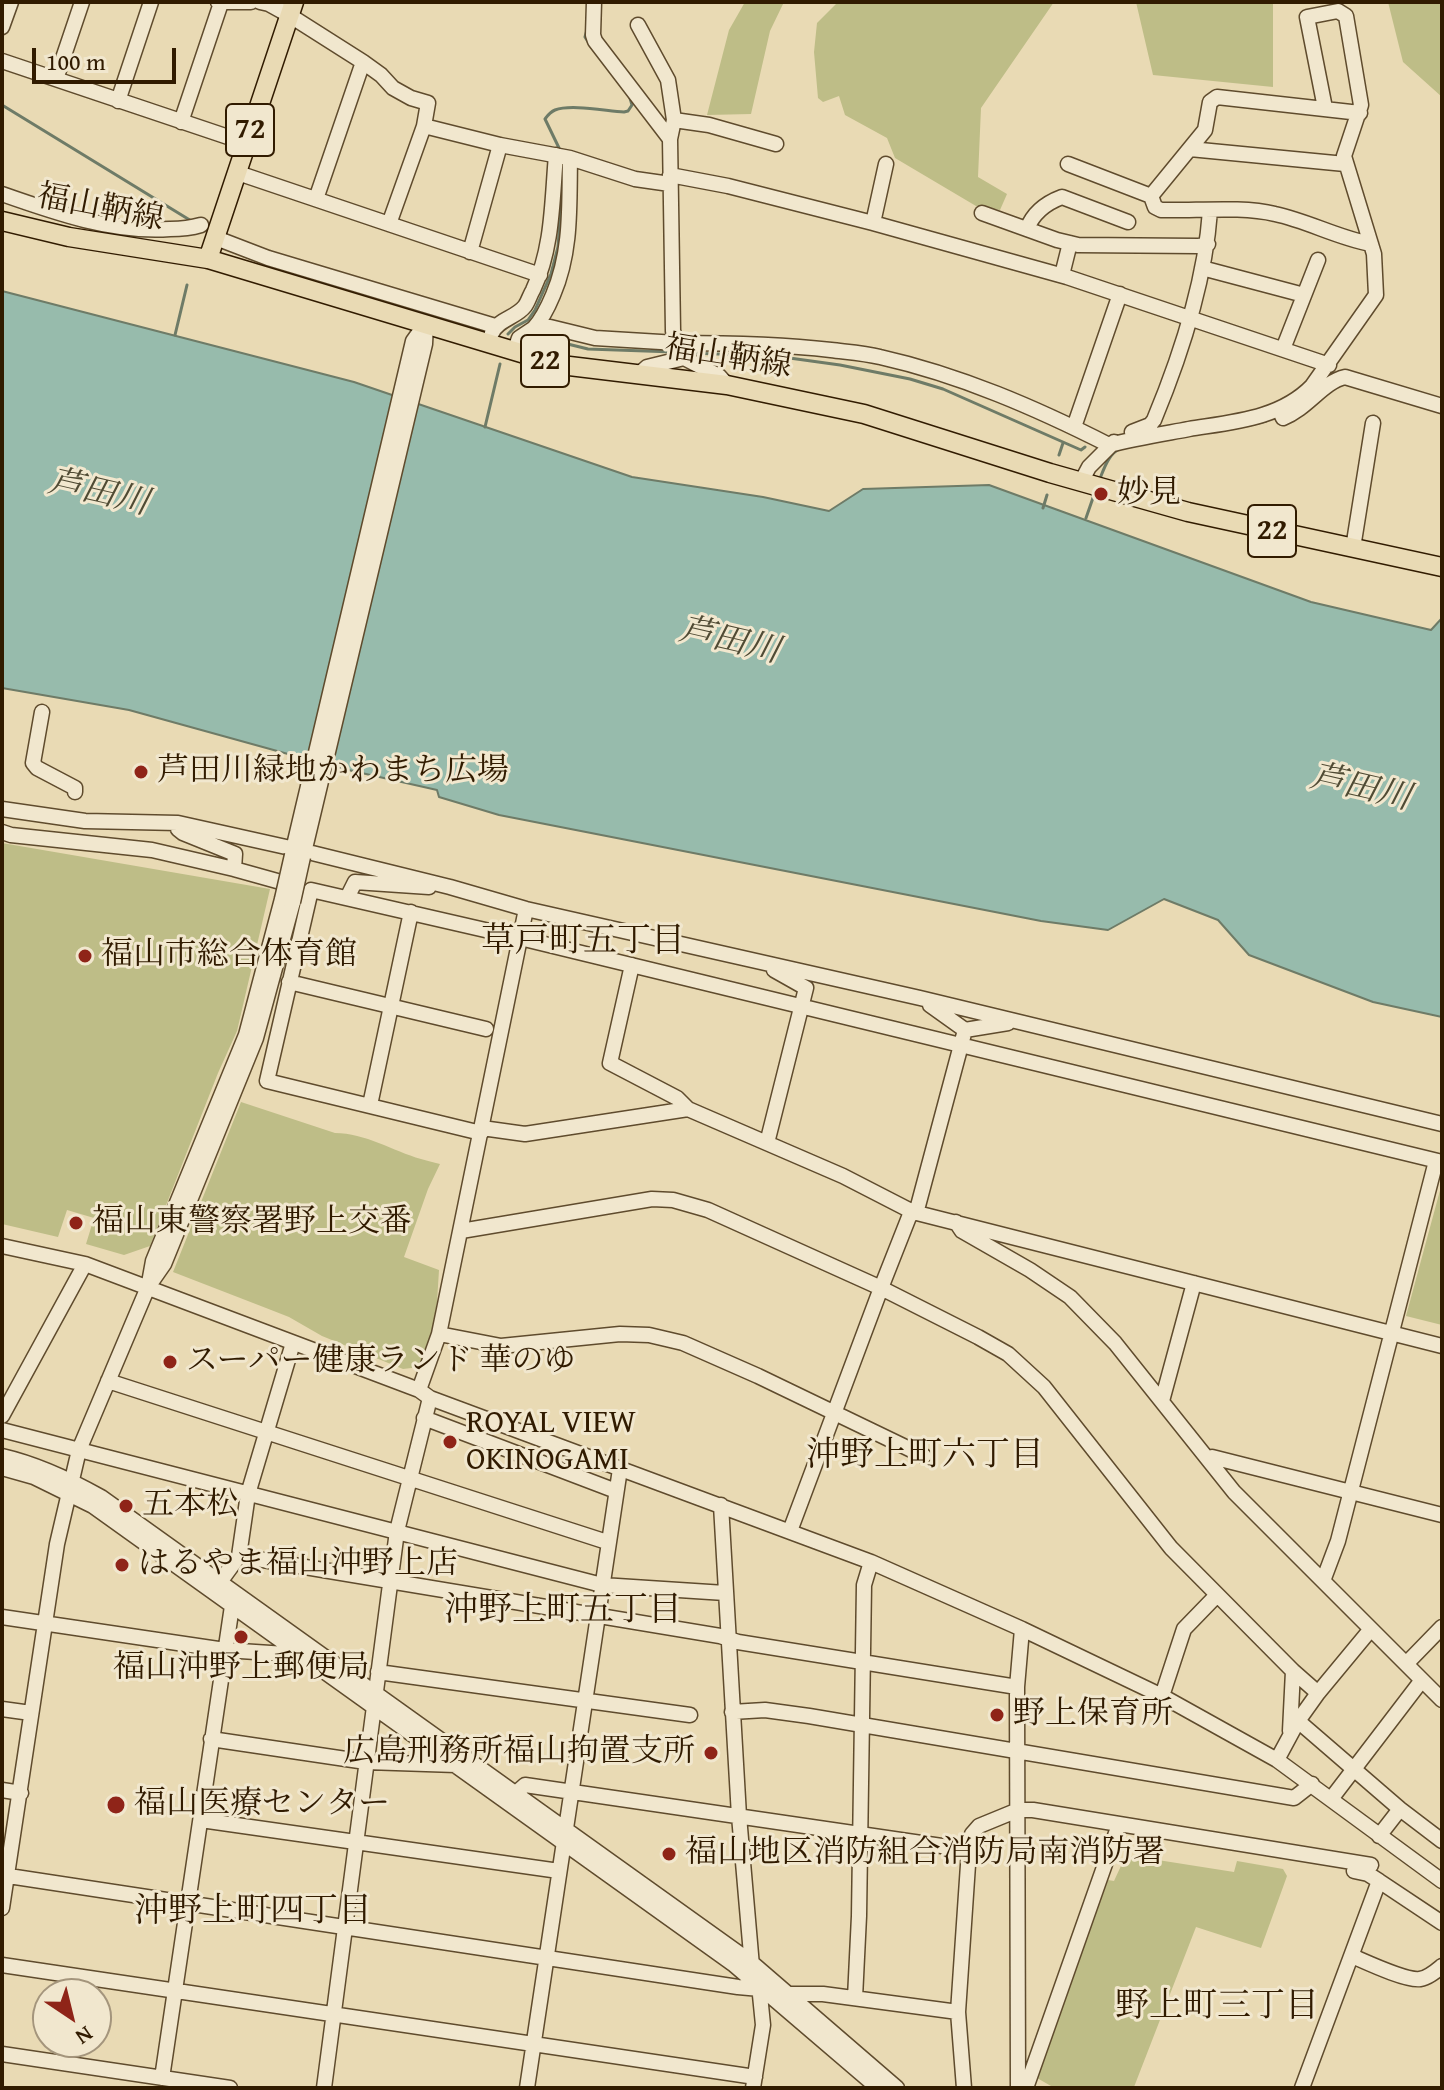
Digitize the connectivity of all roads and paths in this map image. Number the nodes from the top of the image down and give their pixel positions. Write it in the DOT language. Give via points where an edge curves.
graph roads {
  1 [pos="11,2"];
  2 [pos="82,2"];
  3 [pos="151,2"];
  4 [pos="220,2"];
  5 [pos="251,2"];
  6 [pos="260,2"];
  7 [pos="594,2"];
  8 [pos="292,9"];
  9 [pos="638,25"];
  10 [pos="2,27"];
  11 [pos="2,61"];
  12 [pos="363,62"];
  13 [pos="56,79"];
  14 [pos="118,101"];
  15 [pos="1325,108"];
  16 [pos="1360,113"];
  17 [pos="674,120"];
  18 [pos="181,122"];
  19 [pos="424,126"];
  20 [pos="670,139"];
  21 [pos="246,143"];
  22 [pos="776,144"];
  23 [pos="500,145"];
  24 [pos="1190,149"];
  25 [pos="563,156"];
  26 [pos="886,164"];
  27 [pos="1068,164"];
  28 [pos="1345,164"];
  29 [pos="238,173"];
  30 [pos="670,179"];
  31 [pos="3,194"];
  32 [pos="1151,196"];
  33 [pos="316,199"];
  34 [pos="1210,211"];
  35 [pos="982,213"];
  36 [pos="2,221"];
  37 [pos="1128,222"];
  38 [pos="873,223"];
  39 [pos="389,224"];
  40 [pos="197,226"];
  41 [pos="1027,229"];
  42 [pos="71,231"];
  43 [pos="145,231"];
  44 [pos="216,238"];
  45 [pos="1070,243"];
  46 [pos="1208,244"];
  47 [pos="1371,244"];
  48 [pos="470,252"];
  49 [pos="208,259"];
  50 [pos="1318,260"];
  51 [pos="1202,268"];
  52 [pos="540,275"];
  53 [pos="1062,275"];
  54 [pos="1120,294"];
  55 [pos="1304,295"];
  56 [pos="531,319"];
  57 [pos="1189,319"];
  58 [pos="426,323"];
  59 [pos="495,326"];
  60 [pos="487,344"];
  61 [pos="1283,349"];
  62 [pos="681,350"];
  63 [pos="514,352"];
  64 [pos="1329,365"];
  65 [pos="638,375"];
  66 [pos="727,385"];
  67 [pos="1442,406"];
  68 [pos="1279,409"];
  69 [pos="1373,423"];
  70 [pos="1074,427"];
  71 [pos="1109,445"];
  72 [pos="1092,485"];
  73 [pos="1353,548"];
  74 [pos="1442,567"];
  75 [pos="42,712"];
  76 [pos="75,792"];
  77 [pos="2,809"];
  78 [pos="178,823"];
  79 [pos="2,832"];
  80 [pos="299,848"];
  81 [pos="234,869"];
  82 [pos="450,887"];
  83 [pos="311,890"];
  84 [pos="347,898"];
  85 [pos="526,909"];
  86 [pos="411,912"];
  87 [pos="520,938"];
  88 [pos="755,960"];
  89 [pos="632,965"];
  90 [pos="289,982"];
  91 [pos="920,998"];
  92 [pos="392,1006"];
  93 [pos="802,1006"];
  94 [pos="1013,1022"];
  95 [pos="486,1029"];
  96 [pos="965,1030"];
  97 [pos="960,1045"];
  98 [pos="370,1105"];
  99 [pos="688,1109"];
  100 [pos="1442,1124"];
  101 [pos="482,1130"];
  102 [pos="767,1143"];
  103 [pos="1439,1161"];
  104 [pos="913,1212"];
  105 [pos="956,1222"];
  106 [pos="461,1231"];
  107 [pos="2,1246"];
  108 [pos="85,1264"];
  109 [pos="1194,1283"];
  110 [pos="148,1287"];
  111 [pos="881,1288"];
  112 [pos="1392,1333"];
  113 [pos="439,1334"];
  114 [pos="293,1343"];
  115 [pos="1442,1346"];
  116 [pos="108,1381"];
  117 [pos="424,1394"];
  118 [pos="1162,1401"];
  119 [pos="834,1413"];
  120 [pos="2,1416"];
  121 [pos="424,1418"];
  122 [pos="2,1430"];
  123 [pos="266,1431"];
  124 [pos="24,1436"];
  125 [pos="79,1450"];
  126 [pos="924,1456"];
  127 [pos="1207,1458"];
  128 [pos="6,1467"];
  129 [pos="620,1469"];
  130 [pos="409,1478"];
  131 [pos="71,1487"];
  132 [pos="616,1491"];
  133 [pos="1350,1491"];
  134 [pos="248,1494"];
  135 [pos="721,1505"];
  136 [pos="1442,1515"];
  137 [pos="397,1531"];
  138 [pos="790,1531"];
  139 [pos="607,1542"];
  140 [pos="239,1556"];
  141 [pos="871,1562"];
  142 [pos="390,1581"];
  143 [pos="1323,1581"];
  144 [pos="220,1582"];
  145 [pos="602,1585"];
  146 [pos="725,1593"];
  147 [pos="1217,1595"];
  148 [pos="232,1606"];
  149 [pos="2,1617"];
  150 [pos="597,1617"];
  151 [pos="44,1625"];
  152 [pos="1442,1627"];
  153 [pos="1022,1629"];
  154 [pos="1371,1629"];
  155 [pos="728,1639"];
  156 [pos="225,1650"];
  157 [pos="301,1655"];
  158 [pos="863,1662"];
  159 [pos="1406,1664"];
  160 [pos="1293,1671"];
  161 [pos="378,1672"];
  162 [pos="1422,1680"];
  163 [pos="1017,1687"];
  164 [pos="1318,1693"];
  165 [pos="1162,1696"];
  166 [pos="585,1700"];
  167 [pos="1442,1700"];
  168 [pos="375,1701"];
  169 [pos="2,1709"];
  170 [pos="732,1712"];
  171 [pos="31,1713"];
  172 [pos="690,1715"];
  173 [pos="861,1724"];
  174 [pos="1294,1726"];
  175 [pos="211,1739"];
  176 [pos="1018,1750"];
  177 [pos="1277,1760"];
  178 [pos="366,1762"];
  179 [pos="457,1765"];
  180 [pos="1353,1769"];
  181 [pos="1312,1784"];
  182 [pos="2,1790"];
  183 [pos="571,1791"];
  184 [pos="21,1793"];
  185 [pos="516,1793"];
  186 [pos="1331,1799"];
  187 [pos="1400,1809"];
  188 [pos="1018,1810"];
  189 [pos="739,1816"];
  190 [pos="1064,1816"];
  191 [pos="201,1820"];
  192 [pos="1116,1833"];
  193 [pos="860,1834"];
  194 [pos="565,1836"];
  195 [pos="1383,1839"];
  196 [pos="1442,1841"];
  197 [pos="355,1842"];
  198 [pos="969,1850"];
  199 [pos="559,1871"];
  200 [pos="1373,1873"];
  201 [pos="4,1875"];
  202 [pos="1442,1881"];
  203 [pos="187,1902"];
  204 [pos="2,1908"];
  205 [pos="1442,1923"];
  206 [pos="345,1926"];
  207 [pos="1352,1956"];
  208 [pos="548,1957"];
  209 [pos="751,1962"];
  210 [pos="2,1965"];
  211 [pos="1442,1966"];
  212 [pos="760,1989"];
  213 [pos="175,1991"];
  214 [pos="786,1994"];
  215 [pos="855,1998"];
  216 [pos="958,2012"];
  217 [pos="333,2015"];
  218 [pos="534,2044"];
  219 [pos="2,2054"];
  220 [pos="154,2081"];
  221 [pos="754,2082"];
  222 [pos="230,2088"];
  223 [pos="324,2088"];
  224 [pos="527,2088"];
  225 [pos="878,2088"];
  226 [pos="897,2088"];
  227 [pos="964,2088"];
  228 [pos="1018,2088"];
  229 [pos="1026,2088"];
  230 [pos="1302,2088"];
  1 -- 10 [label="street"];
  2 -- 13 [label="street"];
  3 -- 14 [label="street"];
  4 -- 5 [label="street"];
  4 -- 18 [label="street"];
  6 -- 8 [label="street"];
  7 -- 20 [label="street" via="595,41"];
  8 -- 12 [label="street"];
  8 -- 21 [label="main road, 72"];
  9 -- 17 [label="street" via="668,80"];
  11 -- 13 [label="street"];
  12 -- 19 [label="street" via="393,88 428,103"];
  12 -- 33 [label="street"];
  13 -- 14 [label="street"];
  14 -- 18 [label="street"];
  15 -- 16 [label="street"];
  15 -- 16 [label="street" via="1307,17 1338,11 1346,16"];
  15 -- 24 [label="street" via="1217,97 1210,102 1205,130"];
  16 -- 28 [label="street"];
  17 -- 20 [label="street"];
  17 -- 22 [label="street"];
  18 -- 21 [label="street"];
  19 -- 23 [label="street"];
  19 -- 39 [label="street"];
  20 -- 30 [label="street"];
  21 -- 29 [label="main road, 72"];
  23 -- 25 [label="street"];
  23 -- 48 [label="street"];
  24 -- 28 [label="street"];
  24 -- 32 [label="street"];
  25 -- 30 [label="street" via="635,179"];
  25 -- 52 [label="street"];
  25 -- 56 [label="street" via="569,228 564,266 545,314"];
  26 -- 38 [label="street"];
  27 -- 32 [label="street"];
  28 -- 47 [label="street"];
  29 -- 33 [label="street"];
  29 -- 44 [label="main road, 72"];
  30 -- 38 [label="street" via="728,186"];
  30 -- 62 [label="street" via="673,331"];
  31 -- 42 [label="street"];
  31 -- 43 [label="street" via="67,216"];
  32 -- 34 [label="street" via="1157,209"];
  33 -- 39 [label="street"];
  34 -- 46 [label="street"];
  34 -- 47 [label="street" via="1271,213"];
  35 -- 41 [label="street"];
  36 -- 42 [label="main road, 福山鞆線 / 22"];
  37 -- 41 [label="street" via="1062,197 1031,218"];
  38 -- 53 [label="street"];
  39 -- 48 [label="street"];
  40 -- 43 [label="street"];
  41 -- 45 [label="street"];
  42 -- 43 [label="street"];
  42 -- 49 [label="main road, 福山鞆線 / 22"];
  44 -- 49 [label="main road, 72"];
  44 -- 59 [label="street"];
  45 -- 46 [label="street"];
  45 -- 53 [label="street"];
  46 -- 51 [label="street"];
  47 -- 64 [label="street" via="1376,295"];
  48 -- 52 [label="street"];
  49 -- 58 [label="main road, 福山鞆線 / 22"];
  50 -- 55 [label="street"];
  51 -- 55 [label="street"];
  51 -- 57 [label="street"];
  52 -- 56 [label="street"];
  53 -- 54 [label="street"];
  54 -- 57 [label="street"];
  54 -- 70 [label="street"];
  55 -- 61 [label="street"];
  56 -- 59 [label="street"];
  56 -- 62 [label="street" via="595,338"];
  56 -- 63 [label="street"];
  57 -- 61 [label="street"];
  57 -- 71 [label="street" via="1178,363 1154,420"];
  58 -- 60 [label="main road, 福山鞆線 / 22"];
  58 -- 80 [label="street"];
  59 -- 60 [label="street"];
  60 -- 63 [label="main road, 福山鞆線 / 22"];
  61 -- 64 [label="street"];
  62 -- 65 [label="street"];
  62 -- 66 [label="street"];
  62 -- 70 [label="street" via="743,343 877,356 971,383"];
  63 -- 65 [label="main road, 福山鞆線 / 22" via="561,365"];
  64 -- 68 [label="street" via="1301,398"];
  65 -- 66 [label="main road, 福山鞆線 / 22"];
  66 -- 72 [label="main road, 福山鞆線 / 22" via="864,414"];
  67 -- 68 [label="street" via="1345,377 1335,379 1295,413 1283,418"];
  68 -- 71 [label="street" via="1247,420"];
  69 -- 73 [label="street"];
  70 -- 71 [label="street"];
  71 -- 72 [label="street" via="1089,467"];
  72 -- 73 [label="main road, 福山鞆線 / 22"];
  73 -- 74 [label="main road, 福山鞆線 / 22"];
  75 -- 76 [label="street" via="33,763"];
  77 -- 78 [label="street" via="85,821"];
  78 -- 80 [label="street"];
  78 -- 81 [label="street" via="183,833 235,854"];
  79 -- 81 [label="street" via="152,850"];
  80 -- 82 [label="street"];
  80 -- 110 [label="street, bridge" via="246,1035 153,1261"];
  81 -- 83 [label="street"];
  82 -- 84 [label="street" via="355,882"];
  82 -- 85 [label="street"];
  83 -- 84 [label="street"];
  83 -- 90 [label="street"];
  84 -- 86 [label="street"];
  85 -- 87 [label="street"];
  85 -- 88 [label="street"];
  86 -- 87 [label="street"];
  86 -- 92 [label="street"];
  87 -- 89 [label="street"];
  87 -- 101 [label="street"];
  88 -- 91 [label="street"];
  88 -- 93 [label="street" via="806,988"];
  89 -- 93 [label="street"];
  89 -- 99 [label="street" via="610,1063"];
  90 -- 92 [label="street"];
  90 -- 98 [label="street" via="267,1081"];
  91 -- 94 [label="street"];
  91 -- 96 [label="street"];
  92 -- 95 [label="street"];
  92 -- 98 [label="street"];
  93 -- 97 [label="street"];
  93 -- 102 [label="street"];
  94 -- 96 [label="street"];
  94 -- 100 [label="street"];
  96 -- 97 [label="street"];
  97 -- 103 [label="street"];
  97 -- 104 [label="street"];
  98 -- 101 [label="street"];
  99 -- 101 [label="street" via="525,1134"];
  99 -- 102 [label="street"];
  101 -- 106 [label="street"];
  102 -- 104 [label="street"];
  103 -- 112 [label="street"];
  104 -- 105 [label="street"];
  104 -- 111 [label="street"];
  105 -- 109 [label="street"];
  105 -- 118 [label="street" via="962,1231 1070,1297"];
  106 -- 111 [label="street" via="652,1199 673,1200 708,1210"];
  106 -- 113 [label="street"];
  107 -- 108 [label="street"];
  108 -- 110 [label="street"];
  108 -- 120 [label="street"];
  109 -- 112 [label="street"];
  109 -- 118 [label="street"];
  110 -- 114 [label="street"];
  110 -- 116 [label="street"];
  111 -- 119 [label="street"];
  111 -- 147 [label="street" via="1008,1354 1044,1387 1171,1548"];
  112 -- 115 [label="street"];
  112 -- 133 [label="street"];
  113 -- 117 [label="street"];
  113 -- 119 [label="street" via="501,1346 649,1335 683,1343"];
  114 -- 117 [label="street"];
  114 -- 123 [label="street"];
  116 -- 123 [label="street"];
  116 -- 125 [label="street"];
  117 -- 121 [label="street"];
  117 -- 129 [label="street"];
  118 -- 127 [label="street"];
  119 -- 126 [label="street"];
  119 -- 138 [label="street"];
  121 -- 130 [label="street"];
  121 -- 132 [label="street"];
  122 -- 124 [label="street"];
  123 -- 130 [label="street"];
  123 -- 134 [label="street"];
  124 -- 125 [label="street"];
  124 -- 128 [label="street"];
  125 -- 131 [label="street"];
  125 -- 134 [label="street"];
  127 -- 133 [label="street"];
  127 -- 143 [label="street"];
  128 -- 131 [label="street"];
  129 -- 132 [label="street"];
  129 -- 135 [label="street"];
  130 -- 137 [label="street"];
  130 -- 139 [label="street"];
  131 -- 144 [label="street" via="101,1497"];
  131 -- 148 [label="street"];
  131 -- 151 [label="street"];
  132 -- 139 [label="street"];
  133 -- 136 [label="street"];
  133 -- 143 [label="street"];
  134 -- 137 [label="street"];
  134 -- 140 [label="street"];
  135 -- 138 [label="street"];
  135 -- 146 [label="street"];
  137 -- 142 [label="street"];
  137 -- 145 [label="street"];
  138 -- 141 [label="street"];
  139 -- 145 [label="street"];
  140 -- 142 [label="street"];
  140 -- 144 [label="street"];
  141 -- 153 [label="street"];
  141 -- 158 [label="street" via="864,1585"];
  142 -- 150 [label="street"];
  142 -- 161 [label="street"];
  143 -- 154 [label="street"];
  144 -- 168 [label="street"];
  145 -- 146 [label="street"];
  145 -- 150 [label="street"];
  146 -- 155 [label="street"];
  147 -- 160 [label="street"];
  147 -- 165 [label="street" via="1184,1629"];
  148 -- 156 [label="street"];
  148 -- 157 [label="street"];
  149 -- 151 [label="street"];
  150 -- 155 [label="street"];
  150 -- 166 [label="street"];
  151 -- 156 [label="street"];
  151 -- 171 [label="street"];
  152 -- 159 [label="street"];
  153 -- 163 [label="street"];
  153 -- 165 [label="street"];
  154 -- 159 [label="street"];
  154 -- 164 [label="street"];
  155 -- 158 [label="street"];
  155 -- 170 [label="street"];
  156 -- 157 [label="street"];
  156 -- 175 [label="street"];
  157 -- 168 [label="street"];
  158 -- 163 [label="street"];
  158 -- 173 [label="street"];
  159 -- 162 [label="street"];
  160 -- 164 [label="street"];
  160 -- 174 [label="street"];
  161 -- 166 [label="street"];
  161 -- 168 [label="street"];
  162 -- 167 [label="street"];
  162 -- 180 [label="street"];
  163 -- 176 [label="street"];
  164 -- 174 [label="street"];
  165 -- 177 [label="street"];
  166 -- 172 [label="street"];
  166 -- 183 [label="street"];
  168 -- 178 [label="street"];
  168 -- 179 [label="street"];
  168 -- 185 [label="street"];
  169 -- 171 [label="street"];
  170 -- 173 [label="street" via="765,1710"];
  170 -- 189 [label="street"];
  171 -- 184 [label="street"];
  173 -- 176 [label="street"];
  173 -- 193 [label="street"];
  174 -- 177 [label="street"];
  174 -- 180 [label="street"];
  175 -- 178 [label="street"];
  175 -- 191 [label="street"];
  176 -- 181 [label="street" via="1294,1798"];
  176 -- 188 [label="street"];
  177 -- 181 [label="street"];
  178 -- 179 [label="street"];
  178 -- 197 [label="street"];
  179 -- 194 [label="street"];
  180 -- 186 [label="street"];
  180 -- 187 [label="street"];
  181 -- 186 [label="street"];
  182 -- 184 [label="street"];
  183 -- 185 [label="street" via="525,1785"];
  183 -- 189 [label="street"];
  183 -- 194 [label="street"];
  184 -- 201 [label="street"];
  185 -- 194 [label="street"];
  186 -- 195 [label="street"];
  187 -- 195 [label="street"];
  187 -- 196 [label="street"];
  188 -- 190 [label="street"];
  188 -- 198 [label="street" via="979,1826"];
  188 -- 228 [label="street"];
  189 -- 193 [label="street"];
  189 -- 209 [label="street"];
  190 -- 192 [label="street" via="1063,1825"];
  190 -- 200 [label="street"];
  191 -- 197 [label="street"];
  191 -- 203 [label="street"];
  192 -- 200 [label="street"];
  192 -- 229 [label="street"];
  193 -- 198 [label="street"];
  193 -- 215 [label="street"];
  194 -- 199 [label="street"];
  194 -- 209 [label="street"];
  194 -- 212 [label="street"];
  195 -- 200 [label="street"];
  195 -- 202 [label="street"];
  197 -- 199 [label="street"];
  197 -- 206 [label="street"];
  198 -- 216 [label="street"];
  199 -- 208 [label="street"];
  200 -- 205 [label="street"];
  200 -- 207 [label="street"];
  201 -- 203 [label="street"];
  201 -- 204 [label="street"];
  203 -- 206 [label="street"];
  203 -- 213 [label="street"];
  206 -- 208 [label="street"];
  206 -- 217 [label="street"];
  207 -- 211 [label="street" via="1407,1978 1419,1979"];
  207 -- 230 [label="street"];
  208 -- 212 [label="street"];
  208 -- 218 [label="street"];
  209 -- 212 [label="street"];
  209 -- 214 [label="street"];
  210 -- 213 [label="street"];
  212 -- 214 [label="street"];
  212 -- 221 [label="street" via="763,2025"];
  212 -- 225 [label="street"];
  213 -- 217 [label="street"];
  213 -- 220 [label="street"];
  214 -- 215 [label="street"];
  214 -- 226 [label="street"];
  215 -- 216 [label="street"];
  216 -- 227 [label="street"];
  217 -- 218 [label="street"];
  217 -- 223 [label="street"];
  218 -- 221 [label="street"];
  218 -- 224 [label="street"];
  219 -- 220 [label="street"];
  220 -- 222 [label="street"];
}
